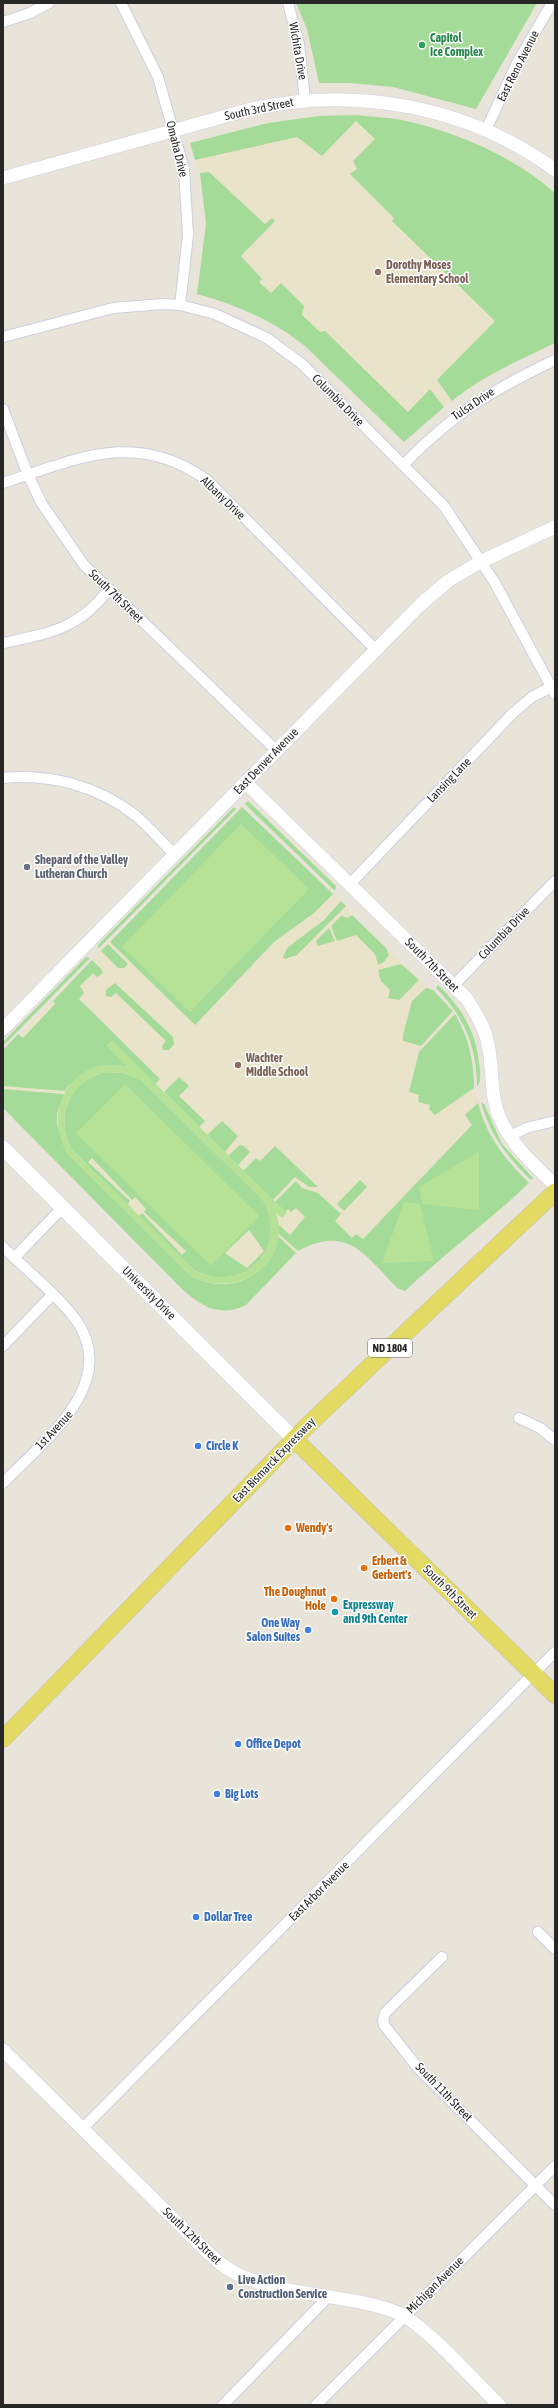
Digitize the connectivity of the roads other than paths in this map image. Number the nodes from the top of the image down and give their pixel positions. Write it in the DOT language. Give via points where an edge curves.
graph roads {
  1 [pos="49,3"];
  2 [pos="121,3"];
  3 [pos="288,3"];
  4 [pos="552,3"];
  5 [pos="3,22"];
  6 [pos="305,100"];
  7 [pos="486,130"];
  8 [pos="173,131"];
  9 [pos="555,170"];
  10 [pos="3,178"];
  11 [pos="180,305"];
  12 [pos="3,337"];
  13 [pos="555,360"];
  14 [pos="3,409"];
  15 [pos="403,465"];
  16 [pos="28,475"];
  17 [pos="3,483"];
  18 [pos="555,527"];
  19 [pos="482,561"];
  20 [pos="109,589"];
  21 [pos="3,642"];
  22 [pos="376,650"];
  23 [pos="554,689"];
  24 [pos="276,750"];
  25 [pos="3,778"];
  26 [pos="245,782"];
  27 [pos="174,854"];
  28 [pos="555,881"];
  29 [pos="350,884"];
  30 [pos="454,985"];
  31 [pos="3,1029"];
  32 [pos="555,1121"];
  33 [pos="510,1136"];
  34 [pos="3,1148"];
  35 [pos="555,1185"];
  36 [pos="555,1192"];
  37 [pos="62,1208"];
  38 [pos="3,1247"];
  39 [pos="14,1258"];
  40 [pos="52,1295"];
  41 [pos="3,1346"];
  42 [pos="519,1418"];
  43 [pos="294,1439"];
  44 [pos="555,1440"];
  45 [pos="3,1483"];
  46 [pos="555,1652"];
  47 [pos="535,1675"];
  48 [pos="555,1695"];
  49 [pos="3,1739"];
  50 [pos="538,1932"];
  51 [pos="555,1949"];
  52 [pos="442,1957"];
  53 [pos="3,2050"];
  54 [pos="83,2128"];
  55 [pos="555,2166"];
  56 [pos="535,2185"];
  57 [pos="555,2205"];
  58 [pos="329,2296"];
  59 [pos="404,2316"];
  60 [pos="222,2405"];
  61 [pos="316,2405"];
  62 [pos="499,2405"];
  1 -- 5 [label="street"];
  2 -- 8 [label="street, Omaha Drive" via="158,77"];
  3 -- 6 [label="street, Wichita Drive" via="299,44"];
  4 -- 7 [label="street, East Reno Avenue" via="517,63"];
  6 -- 7 [label="street, South 3rd Street" via="365,100 402,105 444,115"];
  6 -- 8 [label="street, South 3rd Street" via="256,107"];
  7 -- 9 [label="street, South 3rd Street" via="522,148"];
  8 -- 10 [label="street, South 3rd Street"];
  8 -- 11 [label="street, Omaha Drive" via="184,169 188,235"];
  11 -- 12 [label="street, Columbia Drive" via="146,304 113,308"];
  11 -- 15 [label="street, Columbia Drive" via="232,320 285,350"];
  13 -- 15 [label="street, Tulsa Drive" via="502,385 468,406 442,426"];
  14 -- 16 [label="street, South 7th Street"];
  15 -- 19 [label="street, Columbia Drive" via="444,506"];
  16 -- 17 [label="street, Albany Drive"];
  16 -- 20 [label="street, South 7th Street" via="42,504 62,535 84,565"];
  16 -- 22 [label="street, Albany Drive" via="85,457 109,453 144,452 177,462 207,480"];
  18 -- 19 [label="street, East Denver Avenue"];
  19 -- 22 [label="street, East Denver Avenue" via="448,581 420,605"];
  19 -- 23 [label="street, Columbia Drive"];
  20 -- 21 [label="street" via="88,613 75,622 46,634"];
  20 -- 24 [label="street, South 7th Street"];
  22 -- 24 [label="street, East Denver Avenue"];
  23 -- 29 [label="street, Lansing Lane" via="532,697 513,713"];
  24 -- 26 [label="street, East Denver Avenue"];
  25 -- 27 [label="street" via="37,777 58,780 97,792 136,816"];
  26 -- 27 [label="street, East Denver Avenue"];
  26 -- 29 [label="street, South 7th Street"];
  27 -- 31 [label="street, East Denver Avenue"];
  28 -- 30 [label="street, Columbia Drive"];
  29 -- 30 [label="street, South 7th Street"];
  30 -- 33 [label="street, South 7th Street" via="474,1011 487,1040 495,1105"];
  32 -- 33 [label="street" via="526,1128"];
  33 -- 35 [label="street, South 7th Street" via="528,1160"];
  34 -- 37 [label="main road, University Drive"];
  36 -- 43 [label="main road, East Bismarck Expressway / ND 1804"];
  37 -- 39 [label="street"];
  37 -- 43 [label="main road, University Drive"];
  38 -- 39 [label="street, 1st Avenue"];
  39 -- 40 [label="street, 1st Avenue"];
  40 -- 41 [label="street"];
  40 -- 45 [label="street, 1st Avenue" via="70,1313 81,1329 89,1348 89,1367 84,1388 75,1407"];
  42 -- 44 [label="street" via="540,1428"];
  43 -- 47 [label="main road, South 9th Street"];
  43 -- 49 [label="main road, East Bismarck Expressway"];
  46 -- 47 [label="street, East Arbor Avenue"];
  47 -- 48 [label="main road, South 9th Street"];
  47 -- 54 [label="street, East Arbor Avenue"];
  50 -- 51 [label="street"];
  52 -- 56 [label="street, South 11th Street" via="385,2013 384,2025 418,2068"];
  53 -- 54 [label="street, South 12th Street"];
  54 -- 58 [label="street, South 12th Street" via="226,2268 260,2283"];
  55 -- 56 [label="street, Michigan Avenue"];
  56 -- 57 [label="street, South 11th Street"];
  56 -- 59 [label="street, Michigan Avenue"];
  58 -- 59 [label="street, South 12th Street"];
  58 -- 60 [label="street"];
  59 -- 61 [label="street, Michigan Avenue"];
  59 -- 62 [label="street, South 12th Street" via="423,2330"];
}
